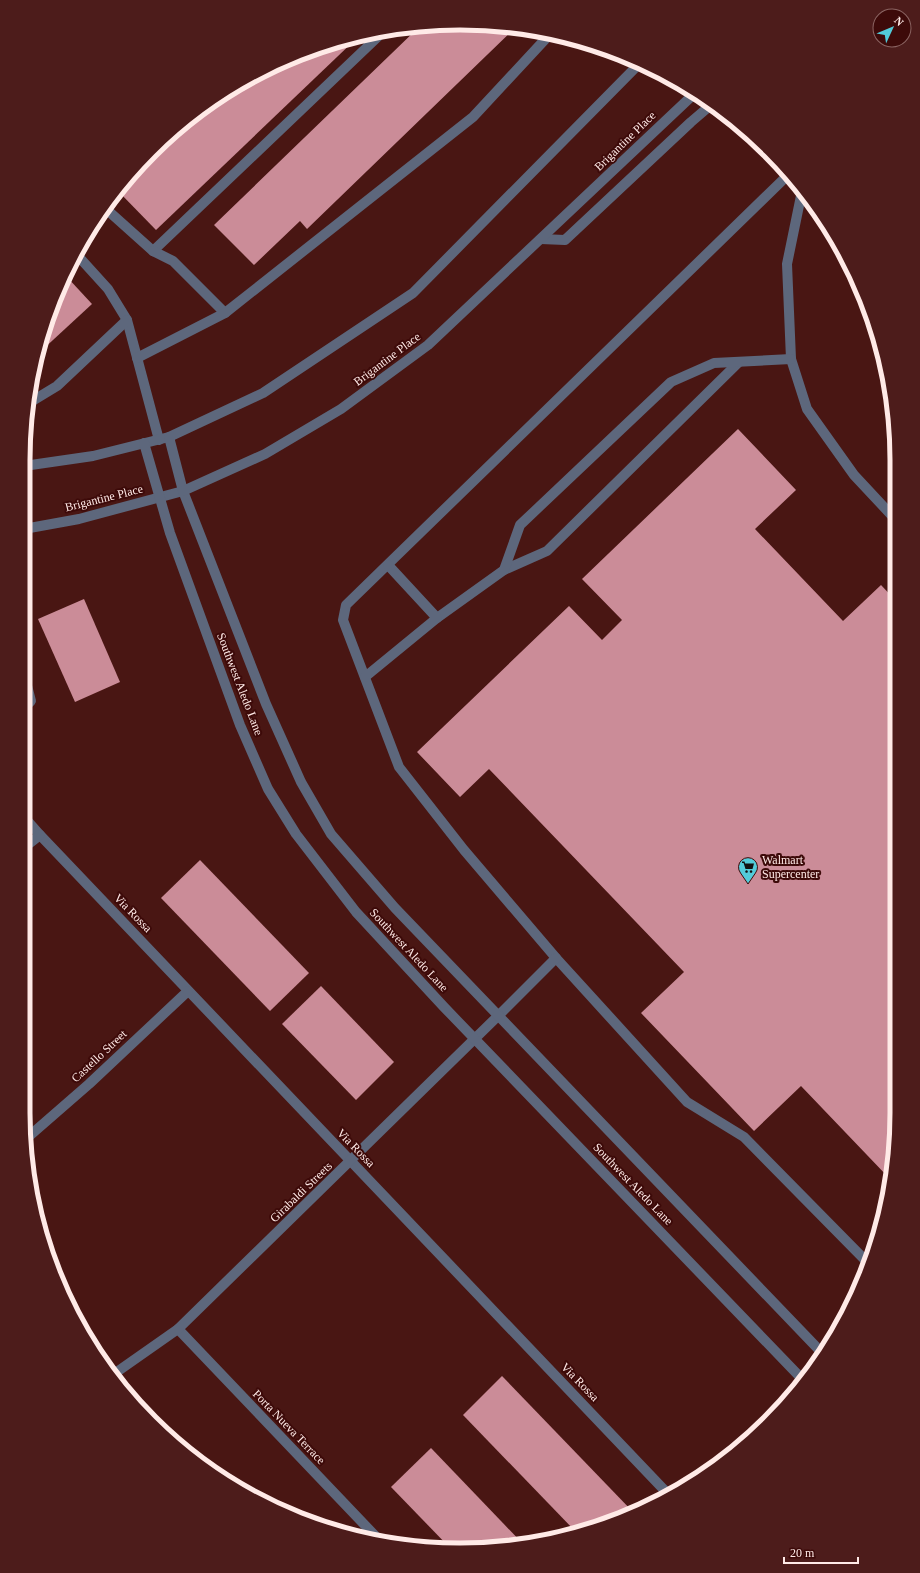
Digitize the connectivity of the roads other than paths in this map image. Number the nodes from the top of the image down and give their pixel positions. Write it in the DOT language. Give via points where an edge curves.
graph roads {
  1 [pos="377,38"];
  2 [pos="546,38"];
  3 [pos="635,68"];
  4 [pos="691,97"];
  5 [pos="707,108"];
  6 [pos="785,179"];
  7 [pos="801,198"];
  8 [pos="109,212"];
  9 [pos="541,239"];
  10 [pos="153,251"];
  11 [pos="80,259"];
  12 [pos="225,313"];
  13 [pos="127,320"];
  14 [pos="137,358"];
  15 [pos="791,359"];
  16 [pos="739,362"];
  17 [pos="34,401"];
  18 [pos="169,437"];
  19 [pos="159,440"];
  20 [pos="144,443"];
  21 [pos="30,465"];
  22 [pos="183,491"];
  23 [pos="159,497"];
  24 [pos="890,514"];
  25 [pos="30,528"];
  26 [pos="388,565"];
  27 [pos="504,570"];
  28 [pos="437,618"];
  29 [pos="365,677"];
  30 [pos="30,824"];
  31 [pos="40,835"];
  32 [pos="30,843"];
  33 [pos="556,958"];
  34 [pos="188,991"];
  35 [pos="499,1015"];
  36 [pos="474,1038"];
  37 [pos="31,1135"];
  38 [pos="351,1161"];
  39 [pos="864,1259"];
  40 [pos="178,1329"];
  41 [pos="819,1350"];
  42 [pos="117,1372"];
  43 [pos="800,1377"];
  44 [pos="665,1491"];
  45 [pos="374,1534"];
  1 -- 10 [label="street"];
  2 -- 12 [label="street" via="473,117"];
  3 -- 18 [label="street" via="413,293 263,392"];
  4 -- 9 [label="street, Brigantine Place"];
  5 -- 9 [label="street" via="565,240"];
  6 -- 26 [label="street"];
  7 -- 15 [label="street" via="787,264"];
  8 -- 10 [label="street"];
  9 -- 22 [label="street, Brigantine Place" via="428,345 341,409 265,454"];
  10 -- 12 [label="street" via="173,261"];
  11 -- 13 [label="street" via="108,289"];
  12 -- 14 [label="street"];
  13 -- 14 [label="street"];
  13 -- 17 [label="street" via="57,386"];
  14 -- 19 [label="street"];
  15 -- 16 [label="street"];
  15 -- 24 [label="street" via="808,409 854,475"];
  16 -- 27 [label="street" via="547,551"];
  16 -- 27 [label="street" via="714,363 671,382 520,525"];
  18 -- 19 [label="street"];
  18 -- 22 [label="street, Southwest Aledo Lane"];
  19 -- 20 [label="street"];
  20 -- 21 [label="street" via="93,456"];
  20 -- 23 [label="street, Southwest Aledo Lane"];
  22 -- 23 [label="street, Brigantine Place"];
  22 -- 35 [label="street, Southwest Aledo Lane" via="266,704 301,782 327,828 395,908"];
  23 -- 25 [label="street, Brigantine Place" via="79,519"];
  23 -- 36 [label="street, Southwest Aledo Lane" via="240,725 268,789 296,834 356,912"];
  26 -- 28 [label="street"];
  26 -- 29 [label="street" via="346,605 343,620"];
  27 -- 28 [label="street"];
  28 -- 29 [label="street"];
  29 -- 33 [label="street" via="399,767 464,850"];
  30 -- 31 [label="street, Via Rossa"];
  31 -- 32 [label="street"];
  31 -- 34 [label="street, Via Rossa"];
  33 -- 35 [label="street, Girabaldi Streets"];
  33 -- 39 [label="street" via="687,1102 744,1137"];
  34 -- 37 [label="street, Castello Street"];
  34 -- 38 [label="street, Via Rossa"];
  35 -- 36 [label="street, Girabaldi Streets"];
  35 -- 41 [label="street, Southwest Aledo Lane"];
  36 -- 38 [label="street, Girabaldi Streets"];
  36 -- 43 [label="street, Southwest Aledo Lane"];
  38 -- 40 [label="street, Girabaldi Streets"];
  38 -- 44 [label="street, Via Rossa"];
  40 -- 42 [label="street, Girabaldi Streets"];
  40 -- 45 [label="street, Porta Nueva Terrace"];
}
